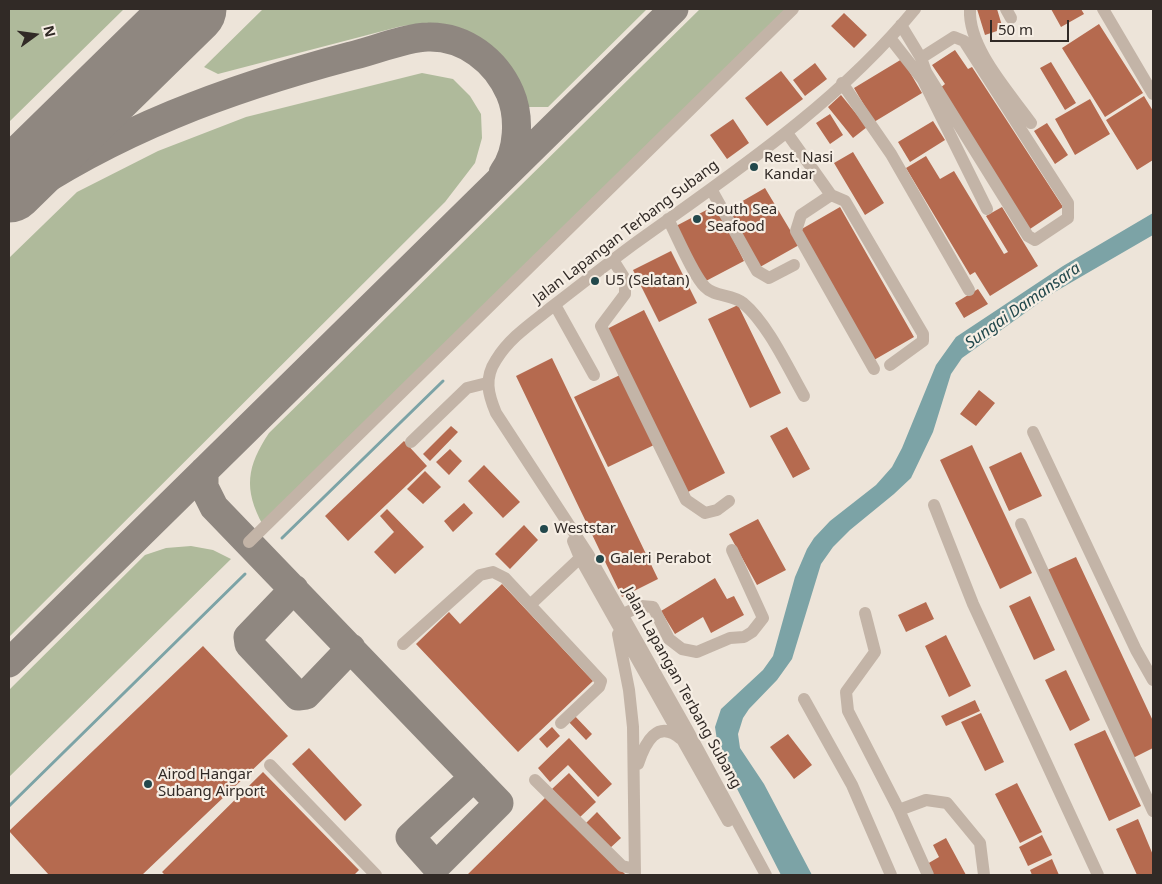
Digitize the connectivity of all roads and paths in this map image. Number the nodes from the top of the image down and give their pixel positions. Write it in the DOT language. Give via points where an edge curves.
graph roads {
  1 [pos="794,9"];
  2 [pos="914,9"];
  3 [pos="970,9"];
  4 [pos="1103,9"];
  5 [pos="901,25"];
  6 [pos="890,38"];
  7 [pos="921,58"];
  8 [pos="842,83"];
  9 [pos="1153,94"];
  10 [pos="1031,123"];
  11 [pos="787,133"];
  12 [pos="711,189"];
  13 [pos="831,196"];
  14 [pos="987,209"];
  15 [pos="668,219"];
  16 [pos="613,260"];
  17 [pos="794,265"];
  18 [pos="969,290"];
  19 [pos="555,305"];
  20 [pos="890,365"];
  21 [pos="874,369"];
  22 [pos="594,375"];
  23 [pos="487,383"];
  24 [pos="804,396"];
  25 [pos="1033,432"];
  26 [pos="411,442"];
  27 [pos="729,501"];
  28 [pos="934,505"];
  29 [pos="565,520"];
  30 [pos="1021,524"];
  31 [pos="249,542"];
  32 [pos="732,550"];
  33 [pos="580,558"];
  34 [pos="530,605"];
  35 [pos="865,613"];
  36 [pos="619,618"];
  37 [pos="403,644"];
  38 [pos="1153,680"];
  39 [pos="804,700"];
  40 [pos="561,723"];
  41 [pos="684,742"];
  42 [pos="270,765"];
  43 [pos="635,775"];
  44 [pos="535,780"];
  45 [pos="899,810"];
  46 [pos="1153,812"];
  47 [pos="635,872"];
  48 [pos="376,875"];
  49 [pos="757,875"];
  50 [pos="766,875"];
  51 [pos="891,875"];
  52 [pos="928,875"];
  53 [pos="984,875"];
  54 [pos="1098,875"];
  1 -- 31 [label="street"];
  2 -- 5 [label="street, Jalan Lapangan Terbang Subang"];
  3 -- 10 [label="street" via="970,22 979,45"];
  4 -- 9 [label="street"];
  5 -- 6 [label="street, Jalan Lapangan Terbang Subang"];
  5 -- 7 [label="street"];
  6 -- 8 [label="street, Jalan Lapangan Terbang Subang"];
  6 -- 14 [label="street" via="923,80"];
  7 -- 7 [label="street" via="954,37 964,41 1068,203 1068,218 1035,240 1028,236 926,72"];
  8 -- 11 [label="street, Jalan Lapangan Terbang Subang"];
  8 -- 18 [label="street" via="891,154"];
  11 -- 12 [label="street, Jalan Lapangan Terbang Subang"];
  11 -- 13 [label="street"];
  12 -- 15 [label="street, Jalan Lapangan Terbang Subang"];
  12 -- 17 [label="street" via="757,270 769,278"];
  13 -- 20 [label="street" via="845,201 923,334 923,341"];
  13 -- 21 [label="street" via="801,215 796,231"];
  15 -- 16 [label="street, Jalan Lapangan Terbang Subang"];
  15 -- 24 [label="street" via="703,286 735,297 751,311"];
  16 -- 19 [label="street, Jalan Lapangan Terbang Subang"];
  16 -- 27 [label="street" via="625,279 625,294 600,326 686,500 705,513 717,510"];
  19 -- 22 [label="street"];
  19 -- 23 [label="street, Jalan Lapangan Terbang Subang" via="510,341 490,370"];
  23 -- 26 [label="street" via="467,388"];
  23 -- 29 [label="street, Jalan Lapangan Terbang Subang" via="496,413"];
  25 -- 38 [label="street"];
  28 -- 54 [label="street" via="973,604"];
  29 -- 33 [label="street, Jalan Lapangan Terbang Subang"];
  29 -- 36 [label="street, Jalan Lapangan Terbang Subang" via="588,554"];
  30 -- 46 [label="street"];
  32 -- 36 [label="street" via="763,618 744,637 730,638 697,652 682,649 670,639 653,607 642,606"];
  33 -- 34 [label="street"];
  33 -- 36 [label="street, Jalan Lapangan Terbang Subang"];
  34 -- 37 [label="street" via="505,578 486,572"];
  34 -- 40 [label="street" via="601,681 599,687"];
  35 -- 45 [label="street" via="875,652 846,692 848,711"];
  36 -- 41 [label="street, Jalan Lapangan Terbang Subang"];
  36 -- 43 [label="street, Jalan Lapangan Terbang Subang" via="629,690"];
  36 -- 50 [label="street, Jalan Lapangan Terbang Subang"];
  39 -- 51 [label="street" via="852,784"];
  41 -- 43 [label="street" via="671,731 664,730 651,737"];
  41 -- 49 [label="street, Jalan Lapangan Terbang Subang"];
  42 -- 48 [label="street"];
  43 -- 47 [label="street, Jalan Lapangan Terbang Subang"];
  44 -- 47 [label="street" via="622,866"];
  45 -- 52 [label="street"];
  45 -- 53 [label="street" via="926,800 947,802 980,843"];
}
